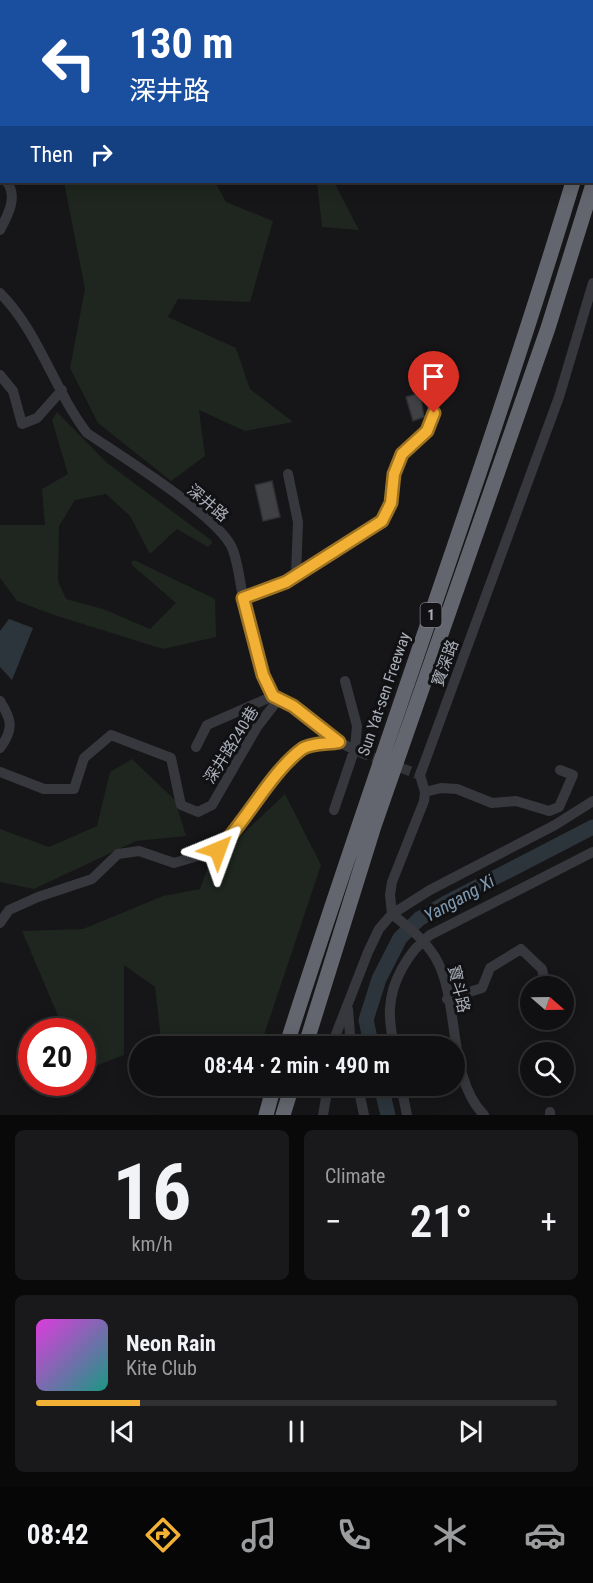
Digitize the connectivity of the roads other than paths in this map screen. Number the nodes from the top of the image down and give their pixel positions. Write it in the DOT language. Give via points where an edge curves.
graph roads {
  1 [pos="8,183"];
  2 [pos="573,183"];
  3 [pos="593,184"];
  4 [pos="0,230"];
  5 [pos="593,283"];
  6 [pos="0,293"];
  7 [pos="0,375"];
  8 [pos="62,390"];
  9 [pos="432,399"];
  10 [pos="288,474"];
  11 [pos="296,575"];
  12 [pos="243,598"];
  13 [pos="345,681"];
  14 [pos="275,698"];
  15 [pos="0,701"];
  16 [pos="339,742"];
  17 [pos="196,747"];
  18 [pos="0,748"];
  19 [pos="357,750"];
  20 [pos="560,770"];
  21 [pos="0,772"];
  22 [pos="425,792"];
  23 [pos="593,801"];
  24 [pos="334,810"];
  25 [pos="593,852"];
  26 [pos="392,914"];
  27 [pos="0,923"];
  28 [pos="423,940"];
  29 [pos="544,976"];
  30 [pos="447,999"];
  31 [pos="347,1003"];
  32 [pos="290,1036"];
  33 [pos="308,1036"];
  34 [pos="335,1036"];
  35 [pos="350,1036"];
  36 [pos="393,1036"];
  37 [pos="271,1096"];
  38 [pos="289,1096"];
  39 [pos="326,1096"];
  40 [pos="360,1096"];
  41 [pos="403,1096"];
  42 [pos="266,1115"];
  43 [pos="283,1115"];
  44 [pos="323,1115"];
  45 [pos="364,1115"];
  46 [pos="407,1115"];
  47 [pos="484,1115"];
  1 -- 4 [label="street" via="12,204"];
  2 -- 32 [label="highway, Sun Yat-sen Freeway / 1" via="497,421"];
  3 -- 33 [label="highway, Sun Yat-sen Freeway / 1" via="548,328 374,826"];
  5 -- 22 [label="street, 寶深路" via="559,398 420,775"];
  6 -- 8 [label="street, 深井路" via="14,307"];
  7 -- 8 [label="street" via="13,391 22,424 37,418"];
  8 -- 12 [label="street, 深井路" via="87,433 200,513 222,534 232,549"];
  9 -- 11 [label="street" via="434,413 427,431 402,454 394,474 391,503 382,521"];
  10 -- 11 [label="street" via="298,522"];
  11 -- 12 [label="street"];
  12 -- 14 [label="street, 深井路" via="263,675"];
  13 -- 19 [label="street" via="357,726"];
  14 -- 16 [label="street" via="293,706"];
  14 -- 17 [label="street" via="207,725"];
  14 -- 21 [label="street, 深井路240巷" via="212,805 198,812 181,805 171,758 111,735 84,758 74,789 44,789"];
  15 -- 18 [label="street" via="10,717 9,735"];
  16 -- 19 [label="street"];
  16 -- 27 [label="street" via="304,748 283,767 237,831 218,850 174,863 140,850 118,854 92,879 9,910"];
  19 -- 24 [label="street"];
  20 -- 22 [label="street" via="573,775 559,807 549,812 516,801 492,803 457,789"];
  22 -- 26 [label="street" via="391,888"];
  23 -- 26 [label="street"];
  25 -- 28 [label="street"];
  26 -- 28 [label="street, 寶斗路"];
  26 -- 31 [label="street" via="379,929"];
  28 -- 30 [label="street, 寶斗路" via="440,966"];
  28 -- 36 [label="street" via="410,954 390,1007"];
  29 -- 30 [label="street" via="542,969 521,949 490,968 482,988"];
  30 -- 47 [label="street, 寶斗路" via="461,1067"];
  31 -- 34 [label="street"];
  31 -- 35 [label="street"];
  37 -- 42 [label="highway"];
  38 -- 43 [label="highway"];
  39 -- 44 [label="street"];
  40 -- 45 [label="street"];
  41 -- 46 [label="street"];
}
